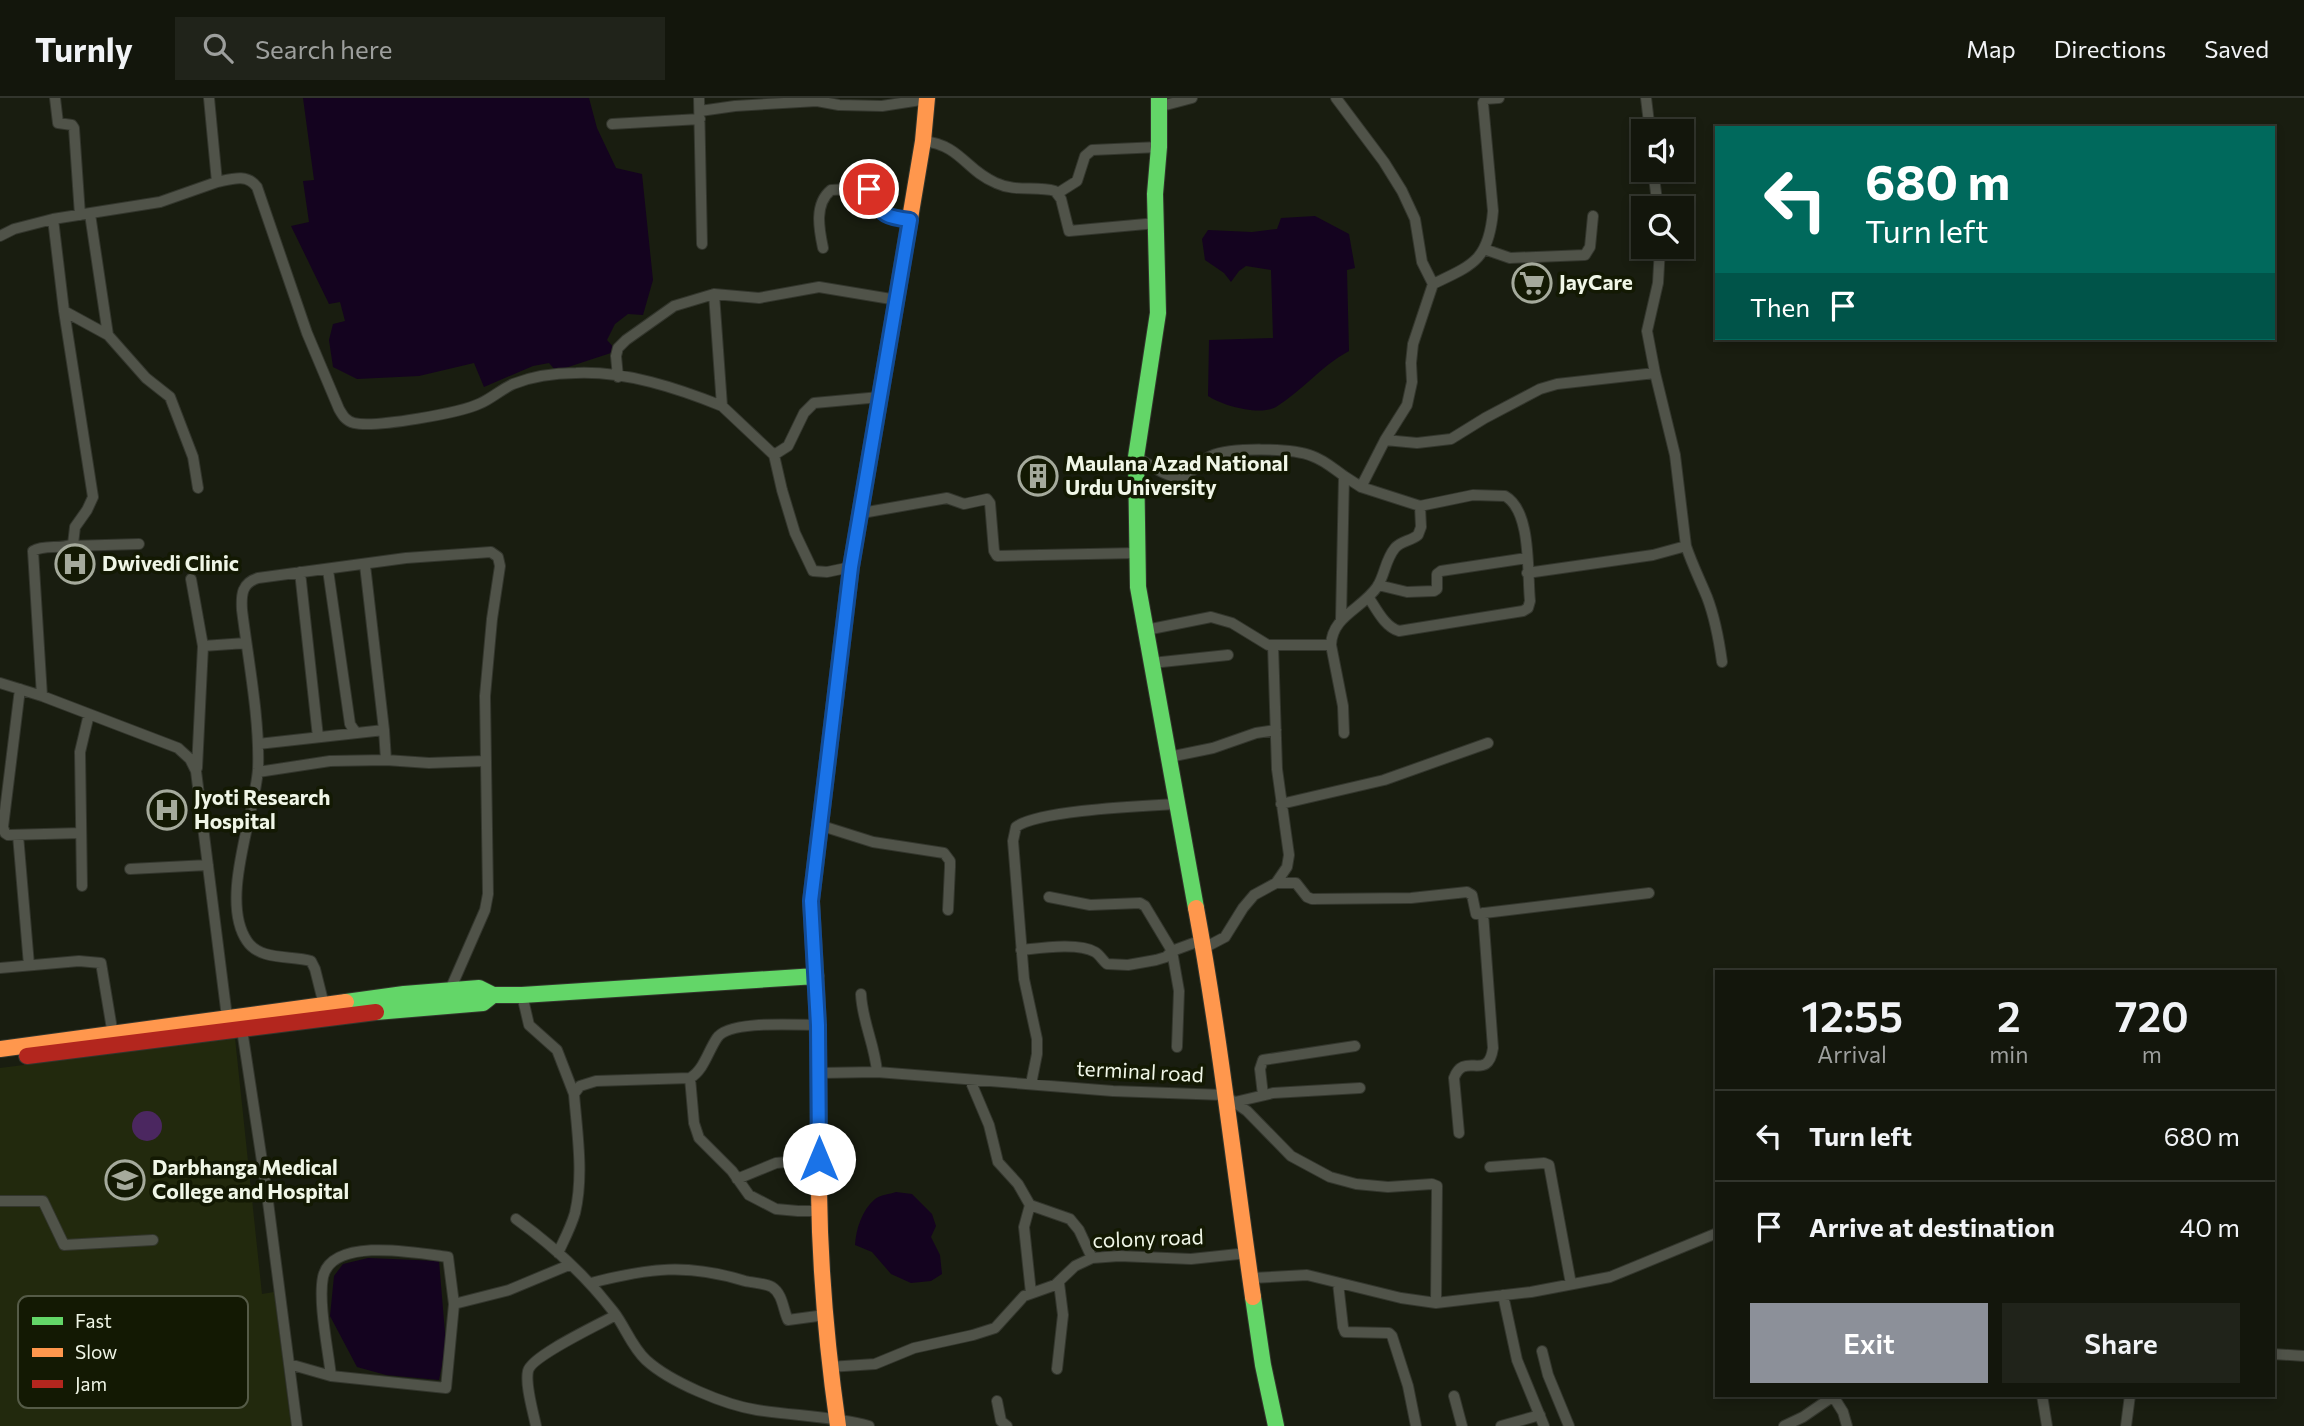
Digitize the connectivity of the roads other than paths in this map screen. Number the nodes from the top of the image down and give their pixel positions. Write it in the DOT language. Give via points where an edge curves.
graph roads {
  1 [pos="55,98"];
  2 [pos="209,98"];
  3 [pos="699,98"];
  4 [pos="1192,98"];
  5 [pos="1336,98"];
  6 [pos="1499,98"];
  7 [pos="1646,98"];
  8 [pos="927,99"];
  9 [pos="1483,99"];
  10 [pos="1158,103"];
  11 [pos="700,115"];
  12 [pos="1649,119"];
  13 [pos="612,124"];
  14 [pos="923,141"];
  15 [pos="1159,147"];
  16 [pos="217,183"];
  17 [pos="1058,193"];
  18 [pos="85,214"];
  19 [pos="1593,216"];
  20 [pos="53,219"];
  21 [pos="0,220"];
  22 [pos="910,220"];
  23 [pos="1157,223"];
  24 [pos="2,234"];
  25 [pos="702,244"];
  26 [pos="822,248"];
  27 [pos="1484,249"];
  28 [pos="1659,259"];
  29 [pos="1433,284"];
  30 [pos="714,294"];
  31 [pos="897,300"];
  32 [pos="64,311"];
  33 [pos="108,335"];
  34 [pos="1655,373"];
  35 [pos="618,376"];
  36 [pos="880,397"];
  37 [pos="722,406"];
  38 [pos="1385,440"];
  39 [pos="774,455"];
  40 [pos="1136,457"];
  41 [pos="1344,476"];
  42 [pos="1361,487"];
  43 [pos="198,488"];
  44 [pos="1420,506"];
  45 [pos="862,513"];
  46 [pos="139,544"];
  47 [pos="71,546"];
  48 [pos="1686,546"];
  49 [pos="1137,553"];
  50 [pos="1527,558"];
  51 [pos="365,565"];
  52 [pos="851,567"];
  53 [pos="328,570"];
  54 [pos="300,572"];
  55 [pos="1527,573"];
  56 [pos="191,579"];
  57 [pos="1378,585"];
  58 [pos="1369,598"];
  59 [pos="1341,620"];
  60 [pos="1146,630"];
  61 [pos="246,643"];
  62 [pos="1273,645"];
  63 [pos="1331,645"];
  64 [pos="203,646"];
  65 [pos="1228,655"];
  66 [pos="1722,662"];
  67 [pos="1152,663"];
  68 [pos="0,682"];
  69 [pos="20,689"];
  70 [pos="42,696"];
  71 [pos="89,714"];
  72 [pos="384,730"];
  73 [pos="1276,730"];
  74 [pos="356,733"];
  75 [pos="1344,733"];
  76 [pos="318,737"];
  77 [pos="1488,743"];
  78 [pos="258,744"];
  79 [pos="1169,757"];
  80 [pos="386,760"];
  81 [pos="485,761"];
  82 [pos="197,771"];
  83 [pos="258,772"];
  84 [pos="1176,804"];
  85 [pos="1281,804"];
  86 [pos="819,825"];
  87 [pos="81,833"];
  88 [pos="18,835"];
  89 [pos="208,865"];
  90 [pos="130,869"];
  91 [pos="1276,883"];
  92 [pos="82,886"];
  93 [pos="1649,893"];
  94 [pos="1049,897"];
  95 [pos="948,910"];
  96 [pos="1483,913"];
  97 [pos="1203,944"];
  98 [pos="1021,950"];
  99 [pos="1172,951"];
  100 [pos="29,965"];
  101 [pos="0,968"];
  102 [pos="816,976"];
  103 [pos="450,990"];
  104 [pos="861,994"];
  105 [pos="493,995"];
  106 [pos="522,995"];
  107 [pos="324,1005"];
  108 [pos="352,1008"];
  109 [pos="235,1024"];
  110 [pos="818,1025"];
  111 [pos="113,1035"];
  112 [pos="1355,1046"];
  113 [pos="1177,1047"];
  114 [pos="0,1049"];
  115 [pos="0,1059"];
  116 [pos="877,1072"];
  117 [pos="819,1073"];
  118 [pos="690,1079"];
  119 [pos="970,1080"];
  120 [pos="1031,1084"];
  121 [pos="1360,1088"];
  122 [pos="574,1094"];
  123 [pos="1263,1095"];
  124 [pos="1230,1099"];
  125 [pos="1459,1133"];
  126 [pos="819,1159"];
  127 [pos="1489,1167"];
  128 [pos="737,1179"];
  129 [pos="0,1201"];
  130 [pos="1030,1205"];
  131 [pos="821,1211"];
  132 [pos="516,1219"];
  133 [pos="1715,1234"];
  134 [pos="153,1240"];
  135 [pos="558,1253"];
  136 [pos="1248,1253"];
  137 [pos="1092,1258"];
  138 [pos="569,1265"];
  139 [pos="1252,1278"];
  140 [pos="591,1283"];
  141 [pos="1059,1283"];
  142 [pos="1338,1283"];
  143 [pos="1571,1284"];
  144 [pos="1031,1293"];
  145 [pos="1503,1295"];
  146 [pos="1436,1303"];
  147 [pos="454,1304"];
  148 [pos="616,1315"];
  149 [pos="825,1315"];
  150 [pos="1542,1351"];
  151 [pos="2275,1354"];
  152 [pos="2304,1356"];
  153 [pos="289,1364"];
  154 [pos="829,1367"];
  155 [pos="1057,1369"];
  156 [pos="331,1376"];
  157 [pos="1454,1396"];
  158 [pos="1832,1397"];
  159 [pos="1835,1397"];
  160 [pos="2042,1397"];
  161 [pos="2130,1397"];
  162 [pos="998,1401"];
  163 [pos="785,1414"];
  164 [pos="1542,1421"];
  165 [pos="838,1423"];
  166 [pos="297,1426"];
  167 [pos="536,1426"];
  168 [pos="785,1426"];
  169 [pos="869,1426"];
  170 [pos="1007,1426"];
  171 [pos="1276,1426"];
  172 [pos="1416,1426"];
  173 [pos="1462,1426"];
  174 [pos="1501,1426"];
  175 [pos="1569,1426"];
  176 [pos="1784,1426"];
  177 [pos="1847,1426"];
  178 [pos="2047,1426"];
  179 [pos="2126,1426"];
  1 -- 18 [label="street" via="58,123 74,128"];
  2 -- 16 [label="street"];
  3 -- 11 [label="street"];
  4 -- 10 [label="street"];
  5 -- 29 [label="street" via="1402,191"];
  6 -- 9 [label="street"];
  7 -- 12 [label="street"];
  8 -- 11 [label="street" via="862,107 803,102"];
  8 -- 14 [label="street"];
  9 -- 27 [label="street" via="1493,211"];
  10 -- 15 [label="street"];
  11 -- 13 [label="street"];
  11 -- 25 [label="street"];
  14 -- 17 [label="street" via="947,146 981,175 1003,186"];
  14 -- 22 [label="street"];
  15 -- 17 [label="street" via="1092,150 1085,156 1077,181"];
  15 -- 23 [label="street"];
  16 -- 18 [label="street" via="160,202"];
  16 -- 35 [label="street" via="247,178 257,187 307,333 338,410 351,423 372,424 466,409 534,378 577,373"];
  17 -- 23 [label="street" via="1069,232"];
  18 -- 20 [label="street"];
  18 -- 33 [label="street"];
  19 -- 27 [label="street" via="1585,255 1510,258"];
  20 -- 24 [label="street"];
  20 -- 32 [label="street"];
  21 -- 24 [label="street"];
  22 -- 26 [label="street" via="884,214 867,188 831,190 819,213"];
  22 -- 31 [label="street"];
  23 -- 40 [label="street" via="1158,313"];
  27 -- 29 [label="street" via="1467,268"];
  28 -- 34 [label="street" via="1647,331"];
  29 -- 38 [label="street" via="1413,344 1408,405"];
  30 -- 31 [label="street" via="759,298 819,287"];
  30 -- 35 [label="street" via="674,306 626,340 615,356"];
  30 -- 37 [label="street"];
  31 -- 36 [label="street"];
  32 -- 33 [label="street"];
  32 -- 47 [label="street" via="93,491"];
  33 -- 43 [label="street" via="146,378 170,397"];
  34 -- 38 [label="street" via="1540,389 1451,439"];
  34 -- 48 [label="street" via="1675,455"];
  35 -- 37 [label="street" via="675,388"];
  36 -- 39 [label="street" via="814,403 788,446"];
  36 -- 45 [label="street"];
  37 -- 39 [label="street"];
  38 -- 42 [label="street"];
  39 -- 52 [label="street" via="795,533 811,567 820,573"];
  40 -- 41 [label="street" via="1181,477 1211,456 1235,450 1300,453 1320,459"];
  40 -- 49 [label="street"];
  41 -- 42 [label="street"];
  41 -- 59 [label="street"];
  42 -- 44 [label="street"];
  44 -- 50 [label="street" via="1473,495 1505,496 1524,528"];
  44 -- 57 [label="street" via="1420,531 1396,546"];
  45 -- 49 [label="street" via="943,498 964,504 987,499 997,556"];
  45 -- 52 [label="street"];
  46 -- 47 [label="street"];
  47 -- 70 [label="street" via="39,547 33,554"];
  48 -- 55 [label="street"];
  48 -- 66 [label="street" via="1708,599"];
  49 -- 60 [label="street"];
  50 -- 55 [label="street"];
  50 -- 57 [label="street" via="1441,571 1434,592"];
  51 -- 53 [label="street"];
  51 -- 72 [label="street"];
  51 -- 81 [label="street" via="469,552 491,552 498,557 485,696"];
  52 -- 86 [label="street"];
  53 -- 54 [label="street"];
  53 -- 74 [label="street" via="350,724"];
  54 -- 61 [label="street" via="246,583 242,598"];
  54 -- 76 [label="street"];
  55 -- 58 [label="street" via="1528,608 1505,616 1399,631 1392,629"];
  56 -- 64 [label="street"];
  57 -- 58 [label="street"];
  58 -- 59 [label="street"];
  59 -- 63 [label="street"];
  60 -- 62 [label="street" via="1211,617"];
  60 -- 67 [label="street"];
  61 -- 64 [label="street"];
  61 -- 78 [label="street"];
  62 -- 63 [label="street"];
  62 -- 73 [label="street"];
  63 -- 75 [label="street"];
  64 -- 82 [label="street"];
  65 -- 67 [label="street"];
  67 -- 79 [label="street"];
  68 -- 69 [label="street"];
  69 -- 70 [label="street"];
  69 -- 88 [label="street" via="4,827 8,835"];
  70 -- 71 [label="street"];
  71 -- 82 [label="street" via="178,748"];
  71 -- 87 [label="street" via="80,752"];
  72 -- 74 [label="street"];
  72 -- 80 [label="street"];
  73 -- 79 [label="street"];
  73 -- 85 [label="street"];
  74 -- 76 [label="street"];
  76 -- 78 [label="street"];
  77 -- 85 [label="street" via="1393,777"];
  78 -- 83 [label="street"];
  79 -- 84 [label="street"];
  80 -- 81 [label="street"];
  80 -- 83 [label="street" via="330,761"];
  81 -- 103 [label="street" via="487,902"];
  82 -- 89 [label="street"];
  83 -- 107 [label="street" via="239,874 240,927 254,949 311,961"];
  84 -- 97 [label="street"];
  84 -- 98 [label="street" via="1061,814 1016,827 1013,841"];
  85 -- 91 [label="street" via="1289,855"];
  86 -- 95 [label="street" via="873,842 944,853 950,861"];
  86 -- 102 [label="street" via="811,901"];
  87 -- 88 [label="street"];
  87 -- 92 [label="street"];
  88 -- 100 [label="street"];
  89 -- 90 [label="street"];
  89 -- 109 [label="street"];
  91 -- 96 [label="street" via="1296,883 1307,897 1318,900 1467,892 1472,895 1475,914"];
  91 -- 97 [label="street" via="1254,895 1225,937"];
  93 -- 96 [label="street"];
  94 -- 99 [label="street" via="1090,905 1143,904"];
  96 -- 125 [label="street" via="1493,1048 1487,1064 1462,1067 1456,1073"];
  97 -- 99 [label="street"];
  97 -- 124 [label="street"];
  98 -- 99 [label="street" via="1085,949 1116,966 1162,959"];
  98 -- 120 [label="street" via="1037,1040"];
  99 -- 113 [label="street" via="1179,990"];
  100 -- 101 [label="street"];
  100 -- 111 [label="street" via="101,963"];
  102 -- 106 [label="street"];
  102 -- 110 [label="street"];
  103 -- 105 [label="street" via="479,988"];
  103 -- 108 [label="street"];
  104 -- 116 [label="street"];
  105 -- 106 [label="street"];
  105 -- 108 [label="street" via="483,1003"];
  106 -- 122 [label="street" via="529,1025 557,1051"];
  107 -- 108 [label="street"];
  107 -- 109 [label="street"];
  108 -- 109 [label="street"];
  109 -- 111 [label="street"];
  109 -- 115 [label="street" via="117,1048"];
  109 -- 153 [label="street" via="267,1194"];
  110 -- 117 [label="street"];
  110 -- 118 [label="street" via="726,1029"];
  111 -- 114 [label="street"];
  112 -- 123 [label="street" via="1263,1060"];
  116 -- 117 [label="street, terminal road"];
  116 -- 119 [label="street, terminal road"];
  117 -- 126 [label="street"];
  118 -- 122 [label="street" via="596,1081 580,1086"];
  118 -- 128 [label="street" via="696,1131"];
  119 -- 120 [label="street, terminal road"];
  119 -- 130 [label="street" via="998,1162"];
  120 -- 124 [label="street, terminal road"];
  121 -- 123 [label="street, terminal road"];
  122 -- 135 [label="street" via="578,1197"];
  123 -- 124 [label="street, terminal road"];
  124 -- 136 [label="street"];
  124 -- 146 [label="street" via="1291,1156 1330,1177 1388,1187 1437,1186"];
  126 -- 128 [label="street" via="776,1163"];
  126 -- 131 [label="street"];
  127 -- 143 [label="street" via="1549,1165"];
  128 -- 131 [label="street" via="749,1195 776,1209"];
  129 -- 134 [label="street" via="43,1201 64,1245"];
  130 -- 137 [label="street" via="1070,1219"];
  130 -- 144 [label="street" via="1024,1227"];
  131 -- 149 [label="street"];
  132 -- 135 [label="street"];
  133 -- 143 [label="street" via="1610,1277"];
  135 -- 138 [label="street"];
  136 -- 137 [label="street, colony road" via="1191,1259"];
  136 -- 139 [label="street"];
  137 -- 141 [label="street, colony road" via="1075,1266"];
  138 -- 140 [label="street"];
  138 -- 147 [label="street" via="509,1290"];
  139 -- 142 [label="street" via="1307,1275"];
  139 -- 171 [label="street"];
  140 -- 148 [label="street"];
  140 -- 149 [label="street" via="669,1268 696,1269 771,1287 781,1298 788,1320"];
  141 -- 144 [label="street, colony road"];
  141 -- 155 [label="street" via="1063,1315"];
  142 -- 146 [label="street"];
  142 -- 172 [label="street" via="1345,1332 1382,1331 1392,1336"];
  143 -- 145 [label="street"];
  144 -- 154 [label="street, colony road" via="985,1332 914,1348 875,1364"];
  145 -- 146 [label="street"];
  145 -- 164 [label="street" via="1517,1360"];
  147 -- 156 [label="street" via="446,1388"];
  147 -- 156 [label="street" via="449,1256 351,1252 335,1259 323,1275"];
  148 -- 163 [label="street" via="643,1357 671,1378 754,1410"];
  148 -- 167 [label="street" via="530,1366 528,1382"];
  149 -- 154 [label="street"];
  150 -- 175 [label="street"];
  151 -- 152 [label="street"];
  153 -- 156 [label="street"];
  153 -- 166 [label="street"];
  154 -- 165 [label="street"];
  157 -- 173 [label="street"];
  158 -- 176 [label="street"];
  159 -- 177 [label="street"];
  160 -- 178 [label="street"];
  161 -- 179 [label="street"];
  162 -- 170 [label="street" via="1001,1421"];
  163 -- 165 [label="street"];
  163 -- 168 [label="street"];
  164 -- 174 [label="street"];
  165 -- 169 [label="street"];
}
